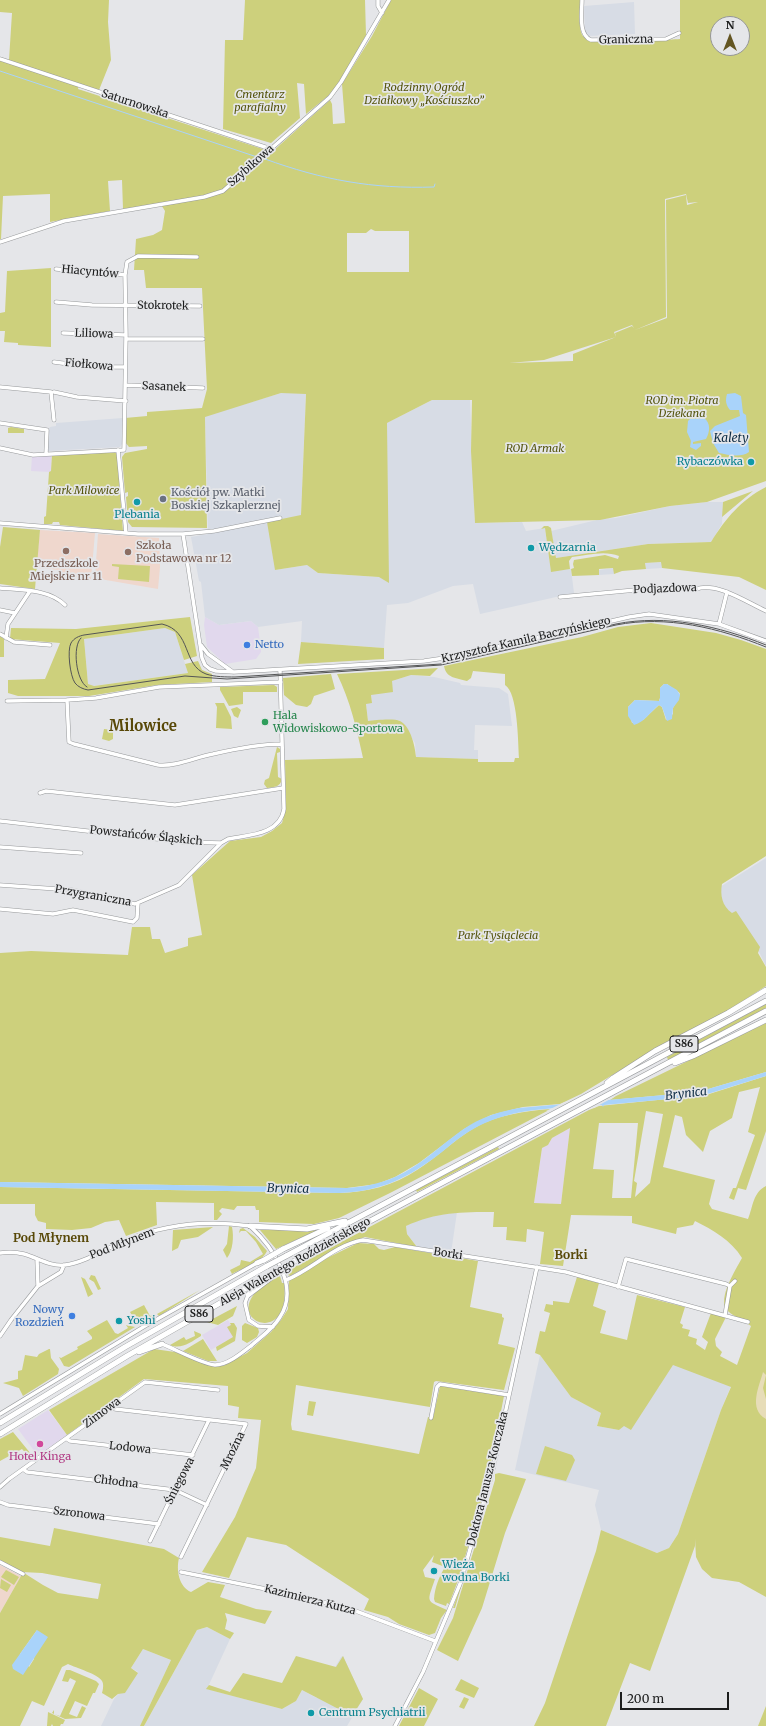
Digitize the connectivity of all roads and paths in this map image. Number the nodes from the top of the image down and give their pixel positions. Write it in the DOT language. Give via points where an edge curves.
graph roads {
  1 [pos="378,0"];
  2 [pos="389,0"];
  3 [pos="582,0"];
  4 [pos="382,13"];
  5 [pos="679,33"];
  6 [pos="0,59"];
  7 [pos="271,149"];
  8 [pos="0,242"];
  9 [pos="197,257"];
  10 [pos="56,269"];
  11 [pos="125,275"];
  12 [pos="56,302"];
  13 [pos="126,306"];
  14 [pos="200,306"];
  15 [pos="63,333"];
  16 [pos="126,337"];
  17 [pos="203,339"];
  18 [pos="54,362"];
  19 [pos="124,368"];
  20 [pos="125,386"];
  21 [pos="0,387"];
  22 [pos="204,388"];
  23 [pos="53,392"];
  24 [pos="126,401"];
  25 [pos="54,420"];
  26 [pos="0,423"];
  27 [pos="0,448"];
  28 [pos="118,450"];
  29 [pos="46,454"];
  30 [pos="280,518"];
  31 [pos="0,523"];
  32 [pos="126,533"];
  33 [pos="183,534"];
  34 [pos="0,588"];
  35 [pos="30,592"];
  36 [pos="727,592"];
  37 [pos="560,598"];
  38 [pos="65,605"];
  39 [pos="0,610"];
  40 [pos="766,611"];
  41 [pos="15,613"];
  42 [pos="719,624"];
  43 [pos="0,634"];
  44 [pos="6,638"];
  45 [pos="766,641"];
  46 [pos="200,642"];
  47 [pos="50,645"];
  48 [pos="280,670"];
  49 [pos="234,672"];
  50 [pos="281,682"];
  51 [pos="67,700"];
  52 [pos="7,701"];
  53 [pos="281,744"];
  54 [pos="283,788"];
  55 [pos="40,792"];
  56 [pos="0,821"];
  57 [pos="221,843"];
  58 [pos="0,847"];
  59 [pos="81,853"];
  60 [pos="0,884"];
  61 [pos="138,903"];
  62 [pos="0,909"];
  63 [pos="766,990"];
  64 [pos="766,1001"];
  65 [pos="766,1011"];
  66 [pos="766,1020"];
  67 [pos="655,1070"];
  68 [pos="602,1088"];
  69 [pos="356,1219"];
  70 [pos="335,1224"];
  71 [pos="250,1226"];
  72 [pos="0,1253"];
  73 [pos="37,1259"];
  74 [pos="257,1263"];
  75 [pos="64,1265"];
  76 [pos="537,1267"];
  77 [pos="272,1275"];
  78 [pos="286,1280"];
  79 [pos="735,1281"];
  80 [pos="38,1286"];
  81 [pos="730,1286"];
  82 [pos="618,1287"];
  83 [pos="248,1295"];
  84 [pos="725,1314"];
  85 [pos="748,1322"];
  86 [pos="258,1326"];
  87 [pos="273,1327"];
  88 [pos="0,1336"];
  89 [pos="263,1336"];
  90 [pos="162,1344"];
  91 [pos="127,1356"];
  92 [pos="218,1390"];
  93 [pos="509,1395"];
  94 [pos="112,1406"];
  95 [pos="0,1414"];
  96 [pos="431,1418"];
  97 [pos="209,1420"];
  98 [pos="0,1423"];
  99 [pos="0,1434"];
  100 [pos="67,1439"];
  101 [pos="194,1455"];
  102 [pos="23,1469"];
  103 [pos="0,1487"];
  104 [pos="176,1490"];
  105 [pos="0,1502"];
  106 [pos="206,1505"];
  107 [pos="159,1524"];
  108 [pos="150,1542"];
  109 [pos="181,1557"];
  110 [pos="0,1562"];
  111 [pos="181,1572"];
  112 [pos="23,1574"];
  113 [pos="435,1641"];
  114 [pos="395,1726"];
  1 -- 4 [label="street"];
  2 -- 4 [label="street, Szybikowa"];
  3 -- 5 [label="street, Graniczna" via="582,25 588,39 666,39"];
  4 -- 7 [label="street, Szybikowa" via="330,97"];
  6 -- 7 [label="street, Saturnowska"];
  7 -- 8 [label="street, Szybikowa" via="231,185 214,195 64,221"];
  9 -- 11 [label="street" via="138,256 127,262"];
  10 -- 11 [label="street, Hiacyntów"];
  11 -- 13 [label="street"];
  12 -- 13 [label="street, Stokrotek"];
  13 -- 14 [label="street, Stokrotek"];
  13 -- 16 [label="street"];
  15 -- 16 [label="street, Liliowa"];
  16 -- 17 [label="street, Liliowa"];
  16 -- 19 [label="street"];
  18 -- 19 [label="street, Fiołkowa"];
  19 -- 20 [label="street"];
  20 -- 22 [label="street, Sasanek"];
  20 -- 24 [label="street"];
  21 -- 23 [label="street"];
  23 -- 24 [label="street" via="77,397"];
  23 -- 25 [label="street"];
  24 -- 28 [label="street" via="124,450"];
  26 -- 29 [label="street" via="47,430"];
  27 -- 29 [label="street" via="27,454"];
  28 -- 29 [label="street"];
  28 -- 32 [label="street"];
  30 -- 33 [label="street" via="220,530"];
  31 -- 32 [label="street"];
  32 -- 33 [label="street"];
  33 -- 46 [label="street, Krzysztofa Kamila Baczyńskiego"];
  34 -- 35 [label="street"];
  35 -- 38 [label="street" via="50,595"];
  35 -- 41 [label="street"];
  36 -- 37 [label="street, Podjazdowa" via="702,587 657,588"];
  36 -- 40 [label="street, Podjazdowa"];
  36 -- 42 [label="street"];
  39 -- 41 [label="street"];
  41 -- 44 [label="street" via="8,624"];
  42 -- 45 [label="street, Krzysztofa Kamila Baczyńskiego"];
  42 -- 48 [label="street, Krzysztofa Kamila Baczyńskiego" via="643,615 450,658"];
  43 -- 44 [label="street"];
  44 -- 47 [label="street" via="14,642"];
  46 -- 49 [label="street, Krzysztofa Kamila Baczyńskiego" via="208,654"];
  46 -- 49 [label="street, Krzysztofa Kamila Baczyńskiego" via="205,665 210,669"];
  48 -- 49 [label="street, Krzysztofa Kamila Baczyńskiego"];
  48 -- 50 [label="street, Powstańców Śląskich"];
  50 -- 51 [label="street" via="159,687 96,698"];
  50 -- 53 [label="street, Powstańców Śląskich"];
  51 -- 52 [label="street"];
  51 -- 53 [label="street" via="69,742 158,765"];
  53 -- 54 [label="street, Powstańców Śląskich"];
  54 -- 55 [label="street" via="176,805"];
  54 -- 57 [label="street, Powstańców Śląskich" via="283,815 275,826 263,832 228,839"];
  56 -- 57 [label="street, Powstańców Śląskich" via="177,841"];
  57 -- 61 [label="street, Przygraniczna" via="179,885"];
  58 -- 59 [label="street"];
  60 -- 61 [label="street, Przygraniczna" via="72,890"];
  61 -- 62 [label="street, Przygraniczna" via="137,918 133,922 73,910 53,914"];
  63 -- 68 [label="highway" via="655,1051"];
  64 -- 68 [label="highway, S86"];
  65 -- 67 [label="highway, S86"];
  66 -- 67 [label="highway" via="693,1056"];
  67 -- 77 [label="highway, Aleja Walentego Roździeńskiego / S86, bridge"];
  68 -- 69 [label="highway, Aleja Walentego Roździeńskiego / S86"];
  69 -- 70 [label="highway"];
  69 -- 98 [label="highway, Aleja Walentego Roździeńskiego / S86, bridge" via="132,1343"];
  70 -- 71 [label="highway" via="302,1229"];
  70 -- 74 [label="highway, bridge"];
  71 -- 75 [label="street, Pod Młynem" via="170,1226 126,1240 76,1263"];
  71 -- 78 [label="street" via="267,1243"];
  72 -- 73 [label="street, Pod Młynem" via="17,1253"];
  73 -- 75 [label="street, Pod Młynem"];
  73 -- 80 [label="street"];
  74 -- 95 [label="street, Aleja Walentego Roździeńskiego" via="145,1326"];
  75 -- 80 [label="street" via="61,1272"];
  76 -- 78 [label="street, Borki" via="363,1240 324,1257"];
  76 -- 82 [label="street, Borki"];
  76 -- 93 [label="street, Doktora Janusza Korczaka"];
  77 -- 83 [label="highway"];
  77 -- 91 [label="highway, Aleja Walentego Roździeńskiego / S86"];
  78 -- 87 [label="street" via="286,1304 281,1317"];
  79 -- 81 [label="street"];
  80 -- 88 [label="street"];
  81 -- 82 [label="street" via="626,1259"];
  81 -- 84 [label="street"];
  82 -- 84 [label="street, Borki"];
  83 -- 86 [label="street" via="245,1303 248,1320"];
  84 -- 85 [label="street, Borki"];
  86 -- 87 [label="street"];
  86 -- 89 [label="street"];
  87 -- 89 [label="street"];
  89 -- 90 [label="street" via="234,1358 215,1365"];
  90 -- 91 [label="highway"];
  91 -- 99 [label="highway, Aleja Walentego Roździeńskiego / S86"];
  92 -- 94 [label="street, Zimowa" via="145,1382"];
  93 -- 96 [label="street" via="440,1384 437,1387"];
  93 -- 113 [label="street, Doktora Janusza Korczaka" via="493,1469 464,1572"];
  94 -- 97 [label="street, Mroźna" via="115,1409"];
  94 -- 100 [label="street, Zimowa"];
  97 -- 101 [label="street, Śniegowa"];
  97 -- 106 [label="street, Mroźna" via="246,1424"];
  100 -- 101 [label="street, Lodowa"];
  100 -- 102 [label="street, Zimowa"];
  101 -- 104 [label="street, Śniegowa"];
  102 -- 103 [label="street, Zimowa"];
  102 -- 104 [label="street, Chłodna" via="28,1472"];
  104 -- 106 [label="street, Chłodna"];
  104 -- 107 [label="street, Śniegowa"];
  105 -- 107 [label="street, Szronowa"];
  106 -- 109 [label="street, Mroźna"];
  107 -- 108 [label="street, Śniegowa"];
  110 -- 112 [label="street"];
  111 -- 113 [label="street, Kazimierza Kutza" via="292,1594 343,1608"];
  113 -- 114 [label="street, Doktora Janusza Korczaka"];
}
